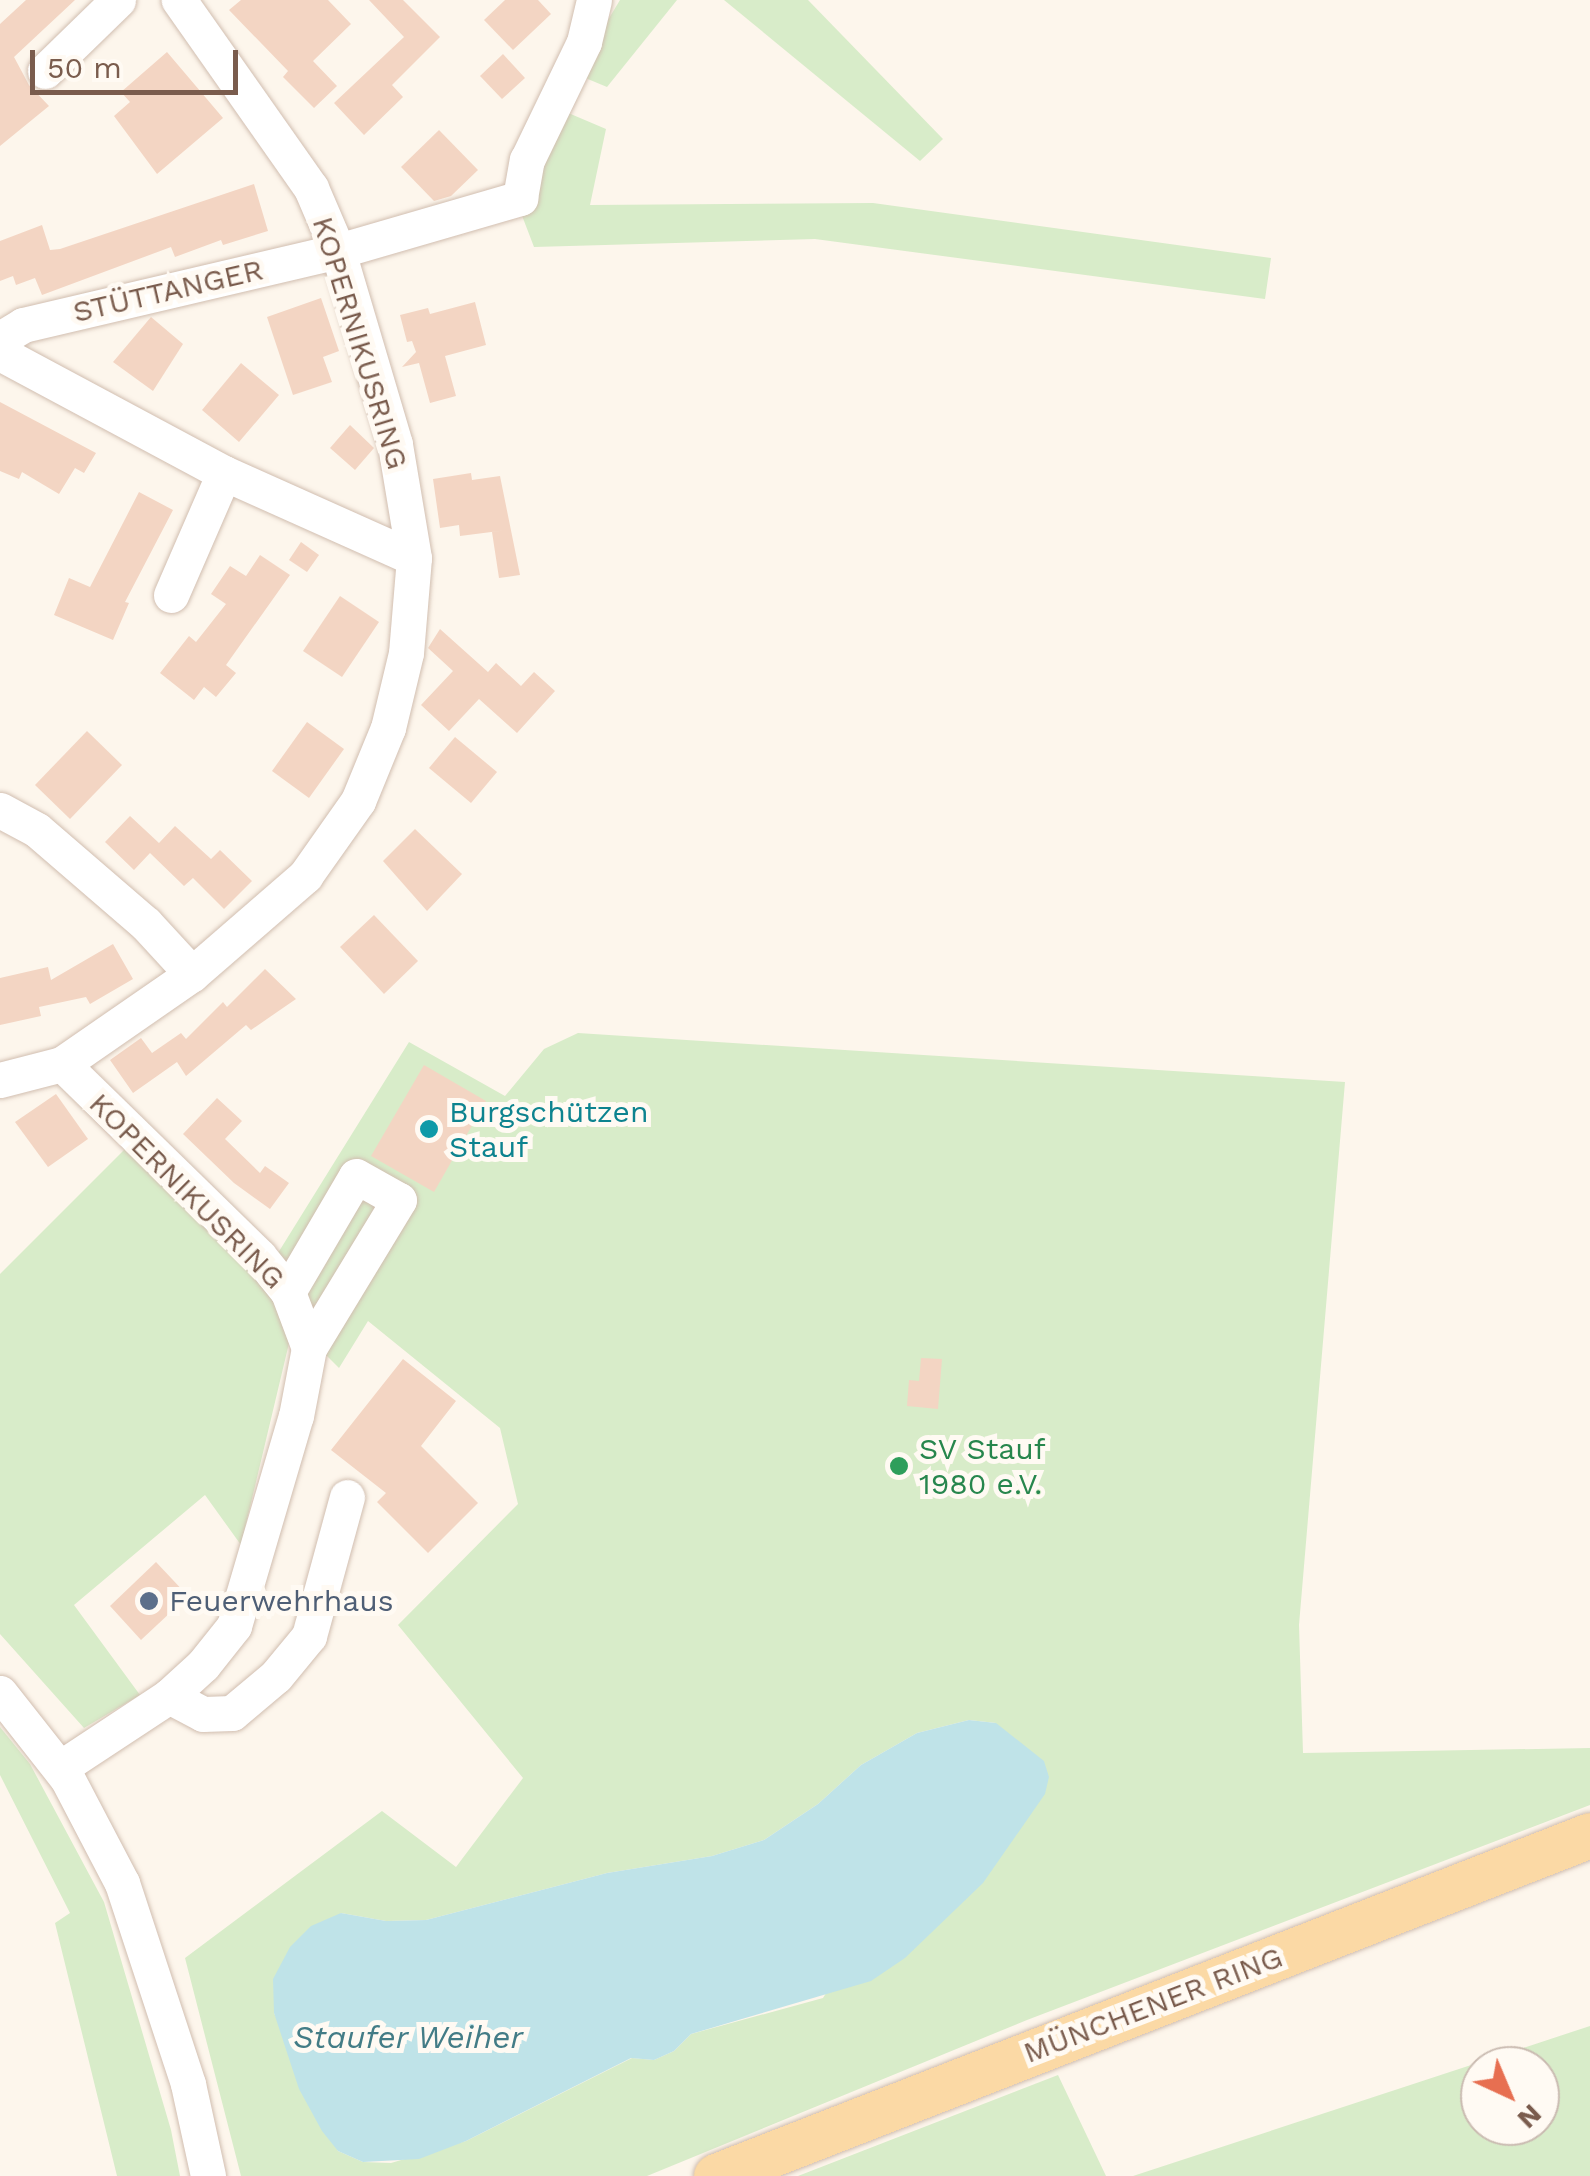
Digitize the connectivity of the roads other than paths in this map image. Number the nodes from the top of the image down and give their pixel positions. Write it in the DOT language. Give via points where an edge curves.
graph roads {
  1 [pos="118,0"];
  2 [pos="179,0"];
  3 [pos="594,0"];
  4 [pos="45,71"];
  5 [pos="338,251"];
  6 [pos="0,338"];
  7 [pos="0,353"];
  8 [pos="224,472"];
  9 [pos="414,558"];
  10 [pos="171,595"];
  11 [pos="0,810"];
  12 [pos="192,974"];
  13 [pos="62,1064"];
  14 [pos="0,1080"];
  15 [pos="288,1292"];
  16 [pos="309,1348"];
  17 [pos="347,1497"];
  18 [pos="0,1693"];
  19 [pos="169,1696"];
  20 [pos="60,1768"];
  21 [pos="1590,1835"];
  22 [pos="208,2176"];
  23 [pos="716,2176"];
  1 -- 4 [label="street"];
  2 -- 5 [label="street, KOPERNIKUSRING" via="311,188"];
  3 -- 5 [label="street, STÜTTANGER" via="584,42 527,160 520,198"];
  5 -- 6 [label="street, STÜTTANGER" via="23,325"];
  5 -- 9 [label="street, KOPERNIKUSRING" via="395,444"];
  7 -- 8 [label="street"];
  8 -- 9 [label="street"];
  8 -- 10 [label="street"];
  9 -- 12 [label="street, KOPERNIKUSRING" via="406,653 388,728 358,800 306,876"];
  11 -- 12 [label="street" via="51,842 146,924"];
  12 -- 13 [label="street, KOPERNIKUSRING"];
  13 -- 14 [label="street, KOPERNIKUSRING"];
  13 -- 15 [label="street, KOPERNIKUSRING" via="235,1231"];
  15 -- 16 [label="street, KOPERNIKUSRING"];
  15 -- 16 [label="street" via="356,1176 399,1200"];
  16 -- 19 [label="street" via="296,1416 234,1626"];
  17 -- 19 [label="street" via="309,1636 276,1676 232,1713 204,1714"];
  18 -- 20 [label="street"];
  19 -- 20 [label="street"];
  20 -- 22 [label="street" via="106,1848 138,1928 188,2084"];
  21 -- 23 [label="main road, MÜNCHENER RING"];
}
